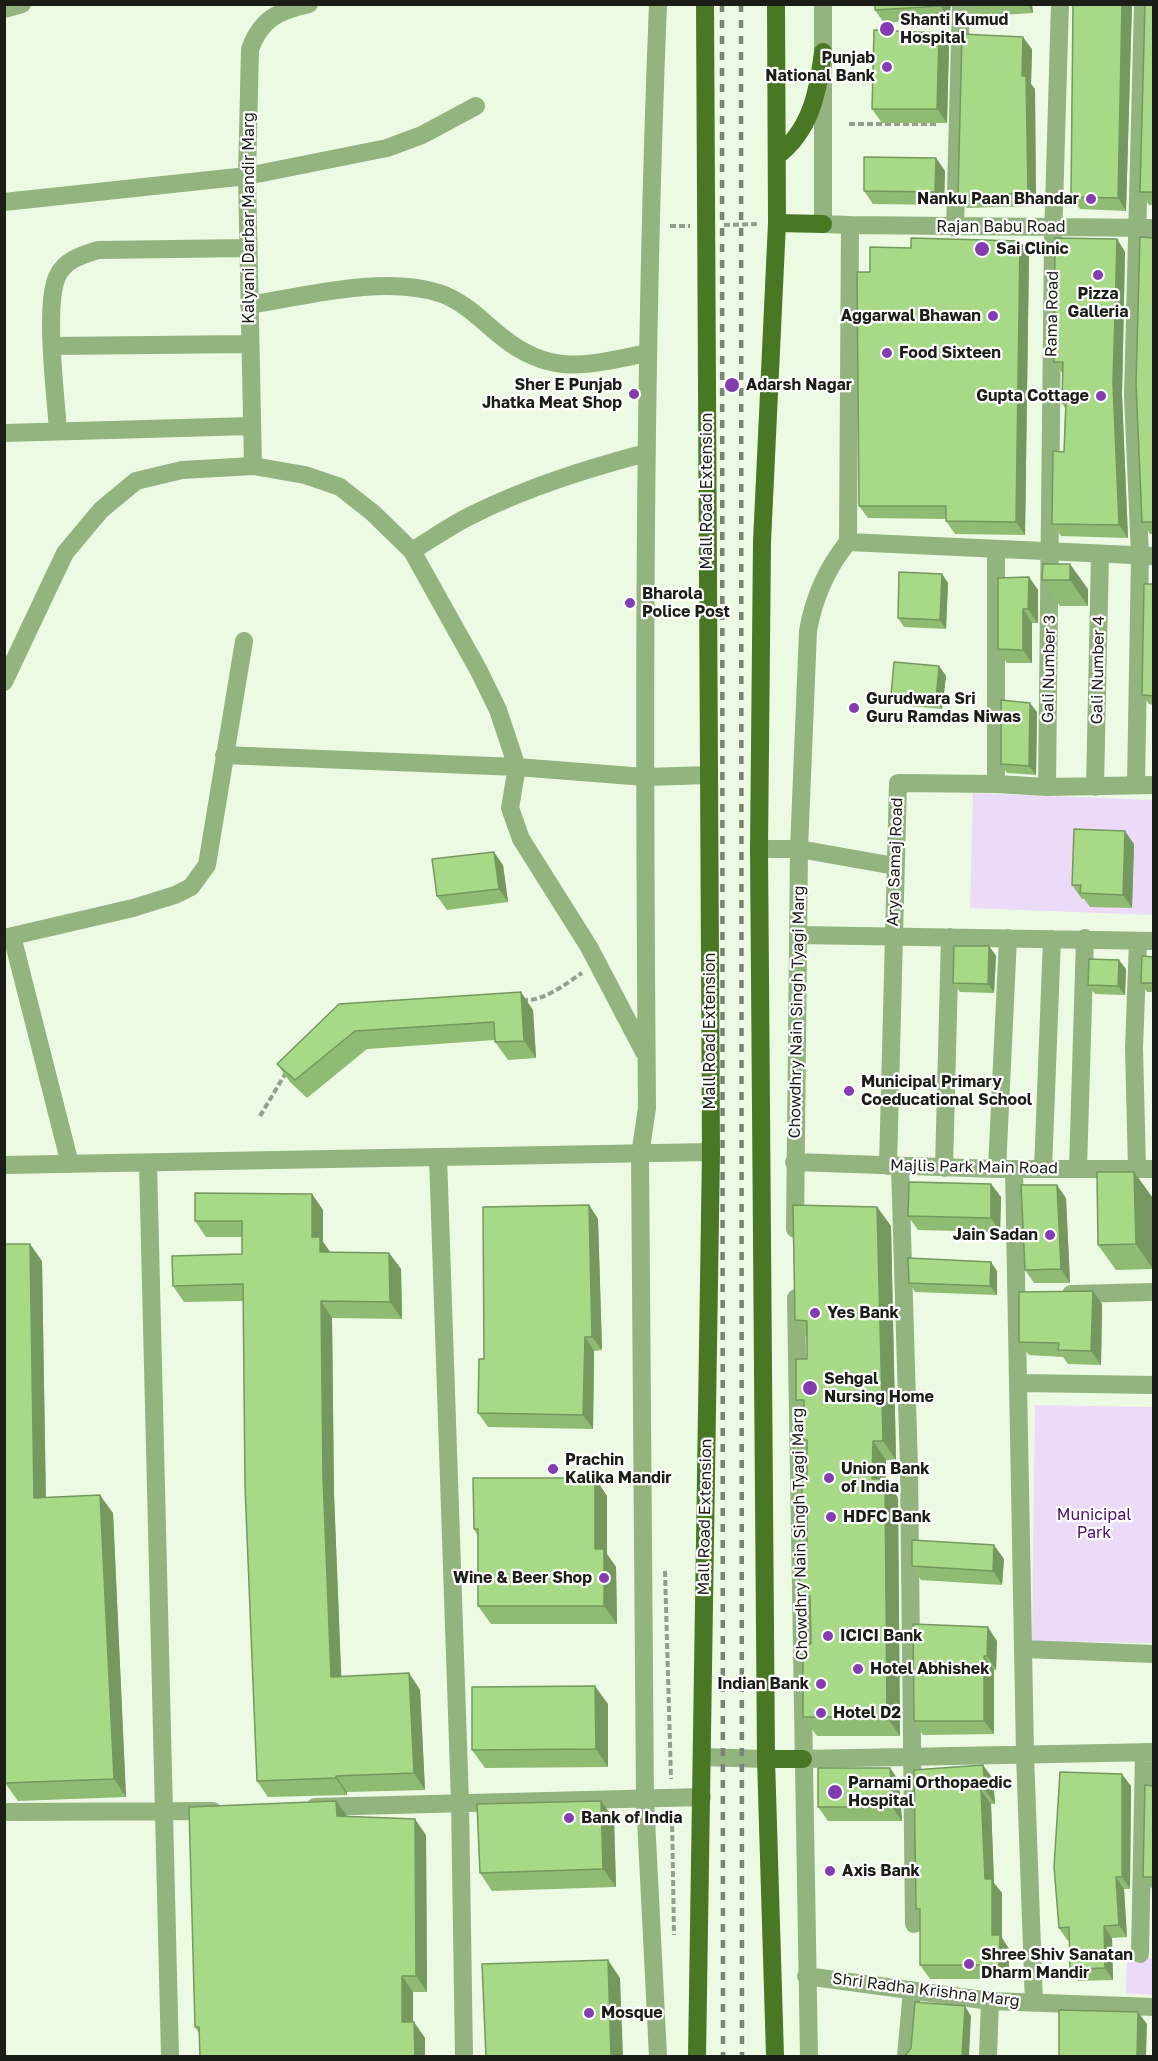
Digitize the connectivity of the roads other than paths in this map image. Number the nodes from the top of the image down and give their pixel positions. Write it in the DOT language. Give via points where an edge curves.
graph roads {
  1 [pos="22,4"];
  2 [pos="309,4"];
  3 [pos="658,4"];
  4 [pos="705,4"];
  5 [pos="776,4"];
  6 [pos="823,4"];
  7 [pos="961,4"];
  8 [pos="1060,4"];
  9 [pos="1143,4"];
  10 [pos="4,9"];
  11 [pos="823,52"];
  12 [pos="476,106"];
  13 [pos="777,156"];
  14 [pos="247,176"];
  15 [pos="4,202"];
  16 [pos="777,223"];
  17 [pos="823,224"];
  18 [pos="849,225"];
  19 [pos="1054,227"];
  20 [pos="956,228"];
  21 [pos="1145,228"];
  22 [pos="248,248"];
  23 [pos="249,305"];
  24 [pos="250,344"];
  25 [pos="52,346"];
  26 [pos="648,353"];
  27 [pos="252,426"];
  28 [pos="58,431"];
  29 [pos="4,433"];
  30 [pos="646,453"];
  31 [pos="253,466"];
  32 [pos="848,542"];
  33 [pos="996,549"];
  34 [pos="412,551"];
  35 [pos="1050,552"];
  36 [pos="1100,554"];
  37 [pos="1147,556"];
  38 [pos="244,641"];
  39 [pos="4,682"];
  40 [pos="224,755"];
  41 [pos="517,767"];
  42 [pos="709,775"];
  43 [pos="645,777"];
  44 [pos="996,784"];
  45 [pos="1145,785"];
  46 [pos="1047,787"];
  47 [pos="1095,787"];
  48 [pos="759,849"];
  49 [pos="799,849"];
  50 [pos="895,866"];
  51 [pos="800,934"];
  52 [pos="893,935"];
  53 [pos="950,936"];
  54 [pos="8,937"];
  55 [pos="1008,938"];
  56 [pos="1085,938"];
  57 [pos="1053,939"];
  58 [pos="1146,941"];
  59 [pos="647,1056"];
  60 [pos="711,1152"];
  61 [pos="640,1155"];
  62 [pos="438,1157"];
  63 [pos="794,1162"];
  64 [pos="148,1163"];
  65 [pos="70,1164"];
  66 [pos="4,1165"];
  67 [pos="894,1166"];
  68 [pos="944,1167"];
  69 [pos="1078,1168"];
  70 [pos="1005,1169"];
  71 [pos="1043,1169"];
  72 [pos="1145,1169"];
  73 [pos="795,1243"];
  74 [pos="796,1278"];
  75 [pos="1154,1292"];
  76 [pos="1016,1295"];
  77 [pos="1020,1383"];
  78 [pos="1154,1385"];
  79 [pos="1023,1648"];
  80 [pos="1154,1654"];
  81 [pos="1149,1752"];
  82 [pos="1025,1754"];
  83 [pos="913,1755"];
  84 [pos="702,1757"];
  85 [pos="803,1758"];
  86 [pos="766,1759"];
  87 [pos="702,1797"];
  88 [pos="645,1799"];
  89 [pos="460,1802"];
  90 [pos="293,1808"];
  91 [pos="234,1810"];
  92 [pos="4,1812"];
  93 [pos="162,1812"];
  94 [pos="914,1924"];
  95 [pos="1140,1954"];
  96 [pos="806,1976"];
  97 [pos="912,1990"];
  98 [pos="990,2001"];
  99 [pos="1034,2003"];
  100 [pos="1154,2007"];
  101 [pos="170,2056"];
  102 [pos="464,2056"];
  103 [pos="658,2056"];
  104 [pos="697,2056"];
  105 [pos="775,2056"];
  106 [pos="809,2056"];
  107 [pos="906,2056"];
  108 [pos="988,2056"];
  1 -- 10 [label="street"];
  2 -- 14 [label="street, Kalyani Darbar Mandir Marg" via="275,15 257,30 249,49"];
  3 -- 26 [label="street"];
  4 -- 42 [label="main road, Mall Road Extension"];
  5 -- 13 [label="main road"];
  6 -- 11 [label="street"];
  7 -- 20 [label="street"];
  8 -- 19 [label="street, Rama Road"];
  9 -- 21 [label="street"];
  11 -- 13 [label="main road" via="818,94 807,120 794,142"];
  11 -- 17 [label="street"];
  12 -- 14 [label="street" via="422,135 387,147"];
  13 -- 16 [label="main road"];
  14 -- 15 [label="street"];
  14 -- 22 [label="street, Kalyani Darbar Mandir Marg"];
  16 -- 17 [label="main road"];
  16 -- 48 [label="main road" via="762,542"];
  17 -- 18 [label="street"];
  18 -- 20 [label="street, Rajan Babu Road"];
  18 -- 32 [label="street"];
  19 -- 20 [label="street, Rajan Babu Road"];
  19 -- 21 [label="street, Rajan Babu Road"];
  19 -- 35 [label="street, Rama Road"];
  21 -- 37 [label="street" via="1133,395"];
  22 -- 23 [label="street, Kalyani Darbar Mandir Marg"];
  22 -- 25 [label="street" via="98,250 74,257 57,277"];
  23 -- 24 [label="street, Kalyani Darbar Mandir Marg"];
  23 -- 26 [label="street" via="364,288 411,287 440,293 469,308 503,339 539,360 574,367"];
  24 -- 25 [label="street"];
  24 -- 27 [label="street, Kalyani Darbar Mandir Marg"];
  25 -- 28 [label="street"];
  26 -- 30 [label="street"];
  27 -- 28 [label="street"];
  27 -- 31 [label="street, Kalyani Darbar Mandir Marg"];
  28 -- 29 [label="street"];
  30 -- 34 [label="street" via="573,473 515,496 470,516"];
  30 -- 43 [label="street"];
  31 -- 34 [label="street" via="305,475 340,487 374,513"];
  31 -- 39 [label="street" via="182,470 136,481 101,510 65,553"];
  32 -- 33 [label="street"];
  32 -- 49 [label="street, Chowdhry Nain Singh Tyagi Marg" via="814,600 808,631"];
  33 -- 35 [label="street"];
  33 -- 44 [label="street"];
  34 -- 41 [label="street" via="498,710"];
  35 -- 36 [label="street"];
  35 -- 46 [label="street, Gali Number 3"];
  36 -- 37 [label="street"];
  36 -- 47 [label="street, Gali Number 4"];
  37 -- 45 [label="street"];
  38 -- 40 [label="street"];
  40 -- 41 [label="street"];
  40 -- 54 [label="street" via="207,865 191,887 133,908"];
  41 -- 43 [label="street"];
  41 -- 59 [label="street" via="510,808 521,838 597,962"];
  42 -- 43 [label="street"];
  42 -- 60 [label="main road, Mall Road Extension"];
  43 -- 59 [label="street"];
  44 -- 46 [label="street, Arya Samaj Road"];
  44 -- 50 [label="street, Arya Samaj Road" via="898,783"];
  45 -- 47 [label="street, Arya Samaj Road"];
  46 -- 47 [label="street, Arya Samaj Road"];
  48 -- 49 [label="street"];
  48 -- 86 [label="main road"];
  49 -- 50 [label="street"];
  49 -- 51 [label="street, Chowdhry Nain Singh Tyagi Marg"];
  50 -- 52 [label="street, Arya Samaj Road"];
  51 -- 52 [label="street"];
  51 -- 63 [label="street, Chowdhry Nain Singh Tyagi Marg"];
  52 -- 53 [label="street, Arya Samaj Road"];
  52 -- 67 [label="street"];
  53 -- 55 [label="street, Arya Samaj Road"];
  53 -- 68 [label="street"];
  54 -- 65 [label="street"];
  55 -- 57 [label="street, Arya Samaj Road"];
  55 -- 70 [label="street"];
  56 -- 57 [label="street, Arya Samaj Road"];
  56 -- 58 [label="street, Arya Samaj Road"];
  56 -- 69 [label="street"];
  57 -- 71 [label="street"];
  58 -- 72 [label="street" via="1134,1048"];
  59 -- 61 [label="street" via="647,1108"];
  60 -- 61 [label="street"];
  60 -- 84 [label="main road, Mall Road Extension"];
  61 -- 62 [label="street"];
  61 -- 88 [label="street"];
  62 -- 64 [label="street"];
  62 -- 89 [label="street"];
  63 -- 67 [label="street, Majlis Park Main Road"];
  63 -- 73 [label="street, Chowdhry Nain Singh Tyagi Marg"];
  64 -- 65 [label="street"];
  64 -- 93 [label="street"];
  65 -- 66 [label="street"];
  67 -- 68 [label="street, Majlis Park Main Road"];
  67 -- 83 [label="street" via="906,1306"];
  68 -- 70 [label="street, Majlis Park Main Road"];
  69 -- 71 [label="street, Majlis Park Main Road"];
  69 -- 72 [label="street, Majlis Park Main Road"];
  70 -- 71 [label="street, Majlis Park Main Road"];
  70 -- 76 [label="street"];
  74 -- 85 [label="street, Chowdhry Nain Singh Tyagi Marg"];
  75 -- 76 [label="street"];
  76 -- 77 [label="street"];
  77 -- 78 [label="street"];
  77 -- 79 [label="street"];
  79 -- 80 [label="street"];
  79 -- 82 [label="street"];
  81 -- 82 [label="street"];
  81 -- 95 [label="street"];
  82 -- 83 [label="street"];
  82 -- 99 [label="street"];
  83 -- 85 [label="street"];
  83 -- 94 [label="street"];
  84 -- 86 [label="street"];
  84 -- 87 [label="main road, Mall Road Extension"];
  85 -- 86 [label="main road"];
  85 -- 96 [label="street, Chowdhry Nain Singh Tyagi Marg"];
  86 -- 105 [label="main road"];
  87 -- 88 [label="street"];
  87 -- 104 [label="main road, Mall Road Extension"];
  88 -- 89 [label="street"];
  88 -- 103 [label="street"];
  89 -- 90 [label="street"];
  89 -- 102 [label="street"];
  91 -- 93 [label="street"];
  92 -- 93 [label="street"];
  93 -- 101 [label="street"];
  96 -- 97 [label="street, Shri Radha Krishna Marg"];
  96 -- 106 [label="street, Chowdhry Nain Singh Tyagi Marg"];
  97 -- 98 [label="street, Shri Radha Krishna Marg"];
  97 -- 107 [label="street"];
  98 -- 99 [label="street, Shri Radha Krishna Marg"];
  98 -- 108 [label="street"];
  99 -- 100 [label="street, Shri Radha Krishna Marg"];
}
